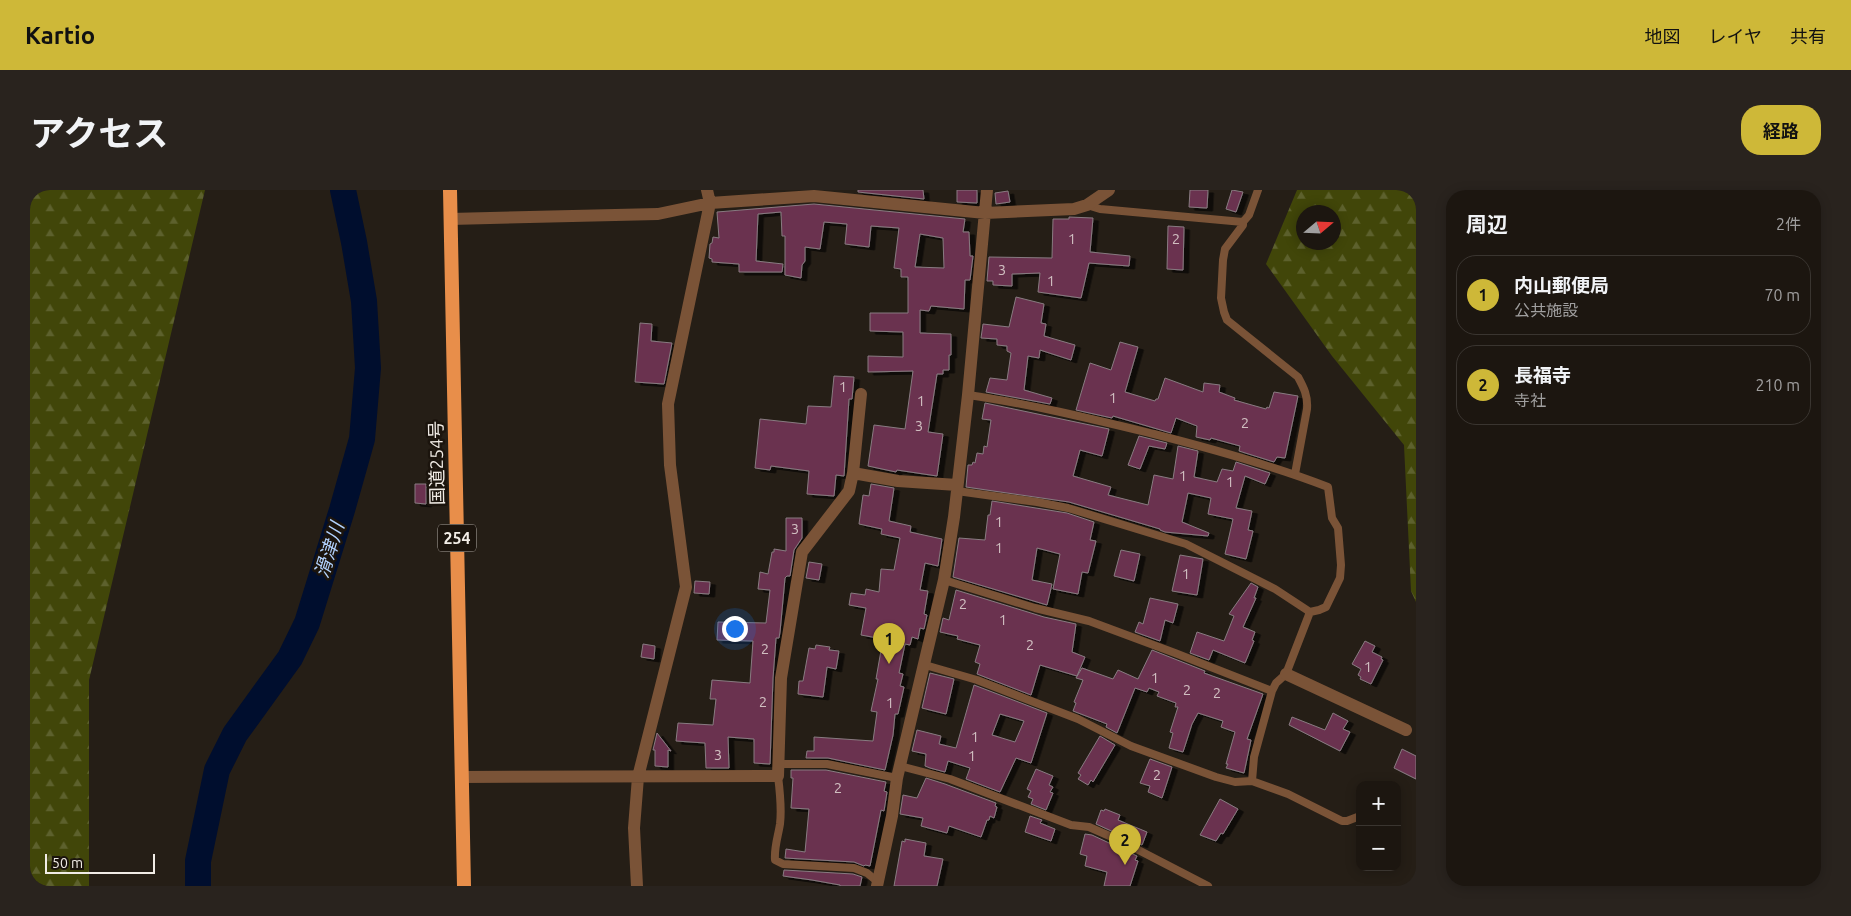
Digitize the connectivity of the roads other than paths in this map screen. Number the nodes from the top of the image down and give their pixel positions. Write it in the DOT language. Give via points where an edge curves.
graph roads {
  1 [pos="450,190"];
  2 [pos="987,190"];
  3 [pos="1258,190"];
  4 [pos="1102,192"];
  5 [pos="813,193"];
  6 [pos="708,196"];
  7 [pos="1087,205"];
  8 [pos="985,214"];
  9 [pos="450,218"];
  10 [pos="1243,222"];
  11 [pos="861,394"];
  12 [pos="968,395"];
  13 [pos="853,473"];
  14 [pos="1295,474"];
  15 [pos="957,488"];
  16 [pos="944,580"];
  17 [pos="1310,612"];
  18 [pos="925,666"];
  19 [pos="1286,674"];
  20 [pos="1272,691"];
  21 [pos="1411,730"];
  22 [pos="900,766"];
  23 [pos="778,770"];
  24 [pos="462,777"];
  25 [pos="638,777"];
  26 [pos="897,778"];
  27 [pos="1252,781"];
  28 [pos="1356,818"];
  29 [pos="877,884"];
  30 [pos="464,886"];
  31 [pos="637,886"];
  32 [pos="1208,886"];
  1 -- 9 [label="highway, 国道254号 / 254"];
  2 -- 8 [label="street"];
  3 -- 10 [label="lane"];
  4 -- 7 [label="street"];
  5 -- 6 [label="street"];
  5 -- 8 [label="street"];
  6 -- 9 [label="street" via="658,214"];
  6 -- 25 [label="street" via="668,404 670,465 686,587"];
  7 -- 8 [label="street"];
  7 -- 10 [label="lane" via="1100,209"];
  8 -- 12 [label="street"];
  9 -- 24 [label="highway, 国道254号 / 254"];
  10 -- 14 [label="lane" via="1226,249 1221,271 1221,298 1228,320 1298,377 1308,398"];
  11 -- 13 [label="street"];
  12 -- 14 [label="lane" via="1084,417"];
  12 -- 15 [label="street"];
  13 -- 15 [label="street"];
  13 -- 23 [label="street" via="849,491 802,552 781,678"];
  14 -- 17 [label="lane" via="1328,487 1332,518 1338,528 1340,578 1326,607"];
  15 -- 16 [label="street"];
  15 -- 17 [label="lane" via="1068,508 1186,544 1275,588"];
  16 -- 18 [label="street"];
  16 -- 20 [label="lane" via="1089,622"];
  17 -- 19 [label="lane"];
  18 -- 22 [label="street"];
  18 -- 27 [label="lane" via="977,680 1078,719 1131,746 1216,776 1235,782"];
  19 -- 20 [label="lane"];
  19 -- 21 [label="street"];
  20 -- 27 [label="lane" via="1254,757"];
  22 -- 26 [label="street"];
  22 -- 32 [label="lane" via="950,779 1071,825 1089,827"];
  23 -- 25 [label="street"];
  23 -- 26 [label="lane" via="828,764"];
  23 -- 29 [label="lane" via="781,799 775,860 783,864 854,868 867,873"];
  24 -- 25 [label="street"];
  24 -- 30 [label="highway, 国道254号 / 254"];
  25 -- 31 [label="street" via="634,828"];
  26 -- 29 [label="street"];
  27 -- 28 [label="lane" via="1288,794 1342,821"];
}
